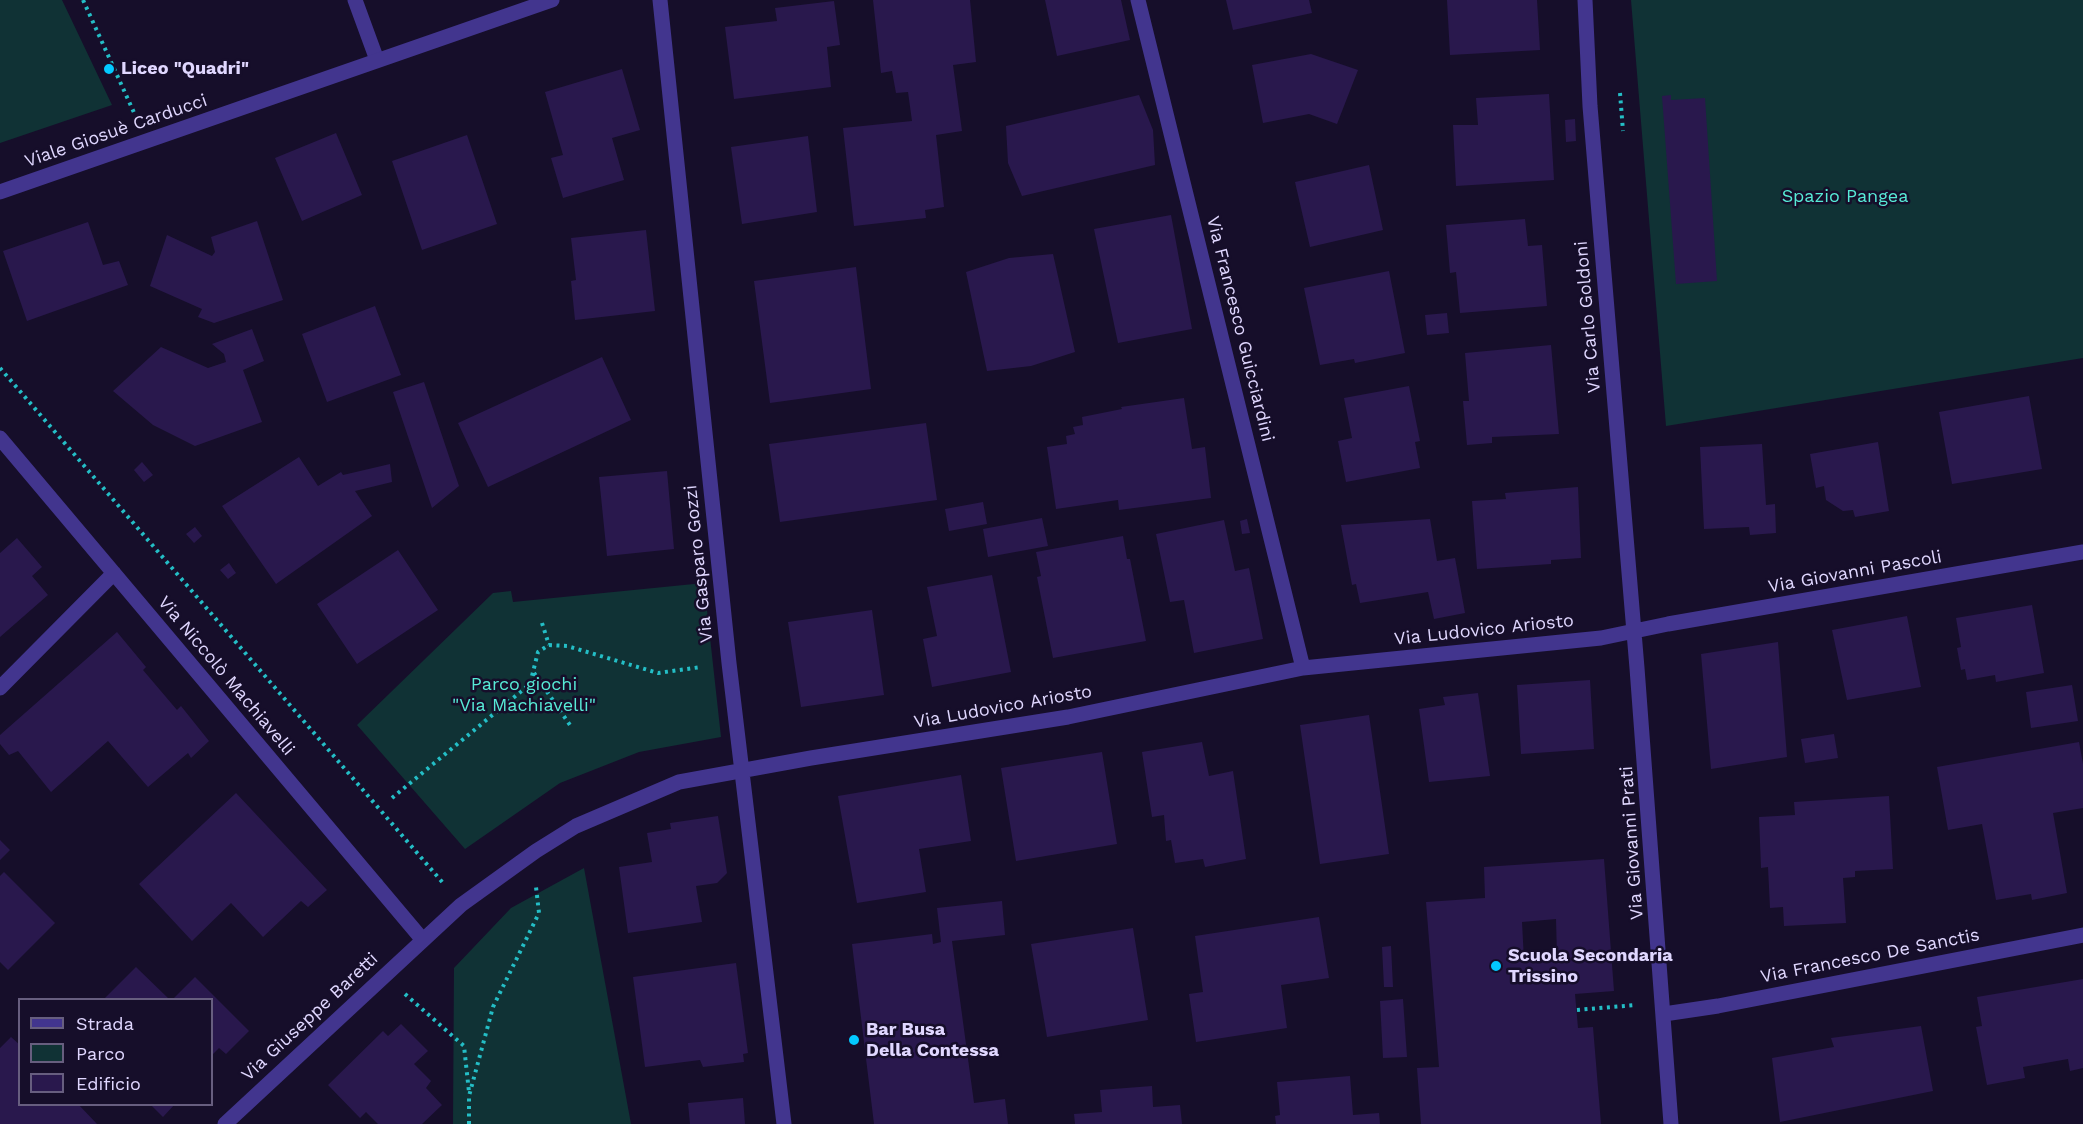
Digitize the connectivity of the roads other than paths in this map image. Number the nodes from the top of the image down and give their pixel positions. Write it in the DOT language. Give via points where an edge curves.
graph roads {
  1 [pos="355,0"];
  2 [pos="552,0"];
  3 [pos="660,0"];
  4 [pos="1138,0"];
  5 [pos="1585,0"];
  6 [pos="378,60"];
  7 [pos="0,192"];
  8 [pos="0,438"];
  9 [pos="2083,552"];
  10 [pos="114,573"];
  11 [pos="1633,631"];
  12 [pos="1303,668"];
  13 [pos="0,688"];
  14 [pos="743,770"];
  15 [pos="2083,935"];
  16 [pos="422,939"];
  17 [pos="1664,1014"];
  18 [pos="225,1124"];
  19 [pos="784,1124"];
  20 [pos="1671,1124"];
  1 -- 6 [label="street"];
  2 -- 6 [label="street, Viale Giosuè Carducci"];
  3 -- 14 [label="street, Via Gasparo Gozzi"];
  4 -- 12 [label="street, Via Francesco Guicciardini"];
  5 -- 11 [label="street, Via Carlo Goldoni" via="1590,106"];
  6 -- 7 [label="street, Viale Giosuè Carducci"];
  8 -- 10 [label="street, Via Niccolò Machiavelli"];
  9 -- 11 [label="street, Via Giovanni Pascoli"];
  10 -- 13 [label="street"];
  10 -- 16 [label="street, Via Niccolò Machiavelli"];
  11 -- 12 [label="street, Via Ludovico Ariosto" via="1601,638"];
  11 -- 17 [label="street, Via Giovanni Prati"];
  12 -- 14 [label="street, Via Ludovico Ariosto" via="1068,717"];
  14 -- 16 [label="street, Via Ludovico Ariosto" via="679,782 576,826 461,904"];
  14 -- 19 [label="street, Via Gasparo Gozzi"];
  15 -- 17 [label="street, Via Francesco De Sanctis"];
  16 -- 18 [label="street, Via Giuseppe Baretti"];
  17 -- 20 [label="street, Via Giovanni Prati"];
}
